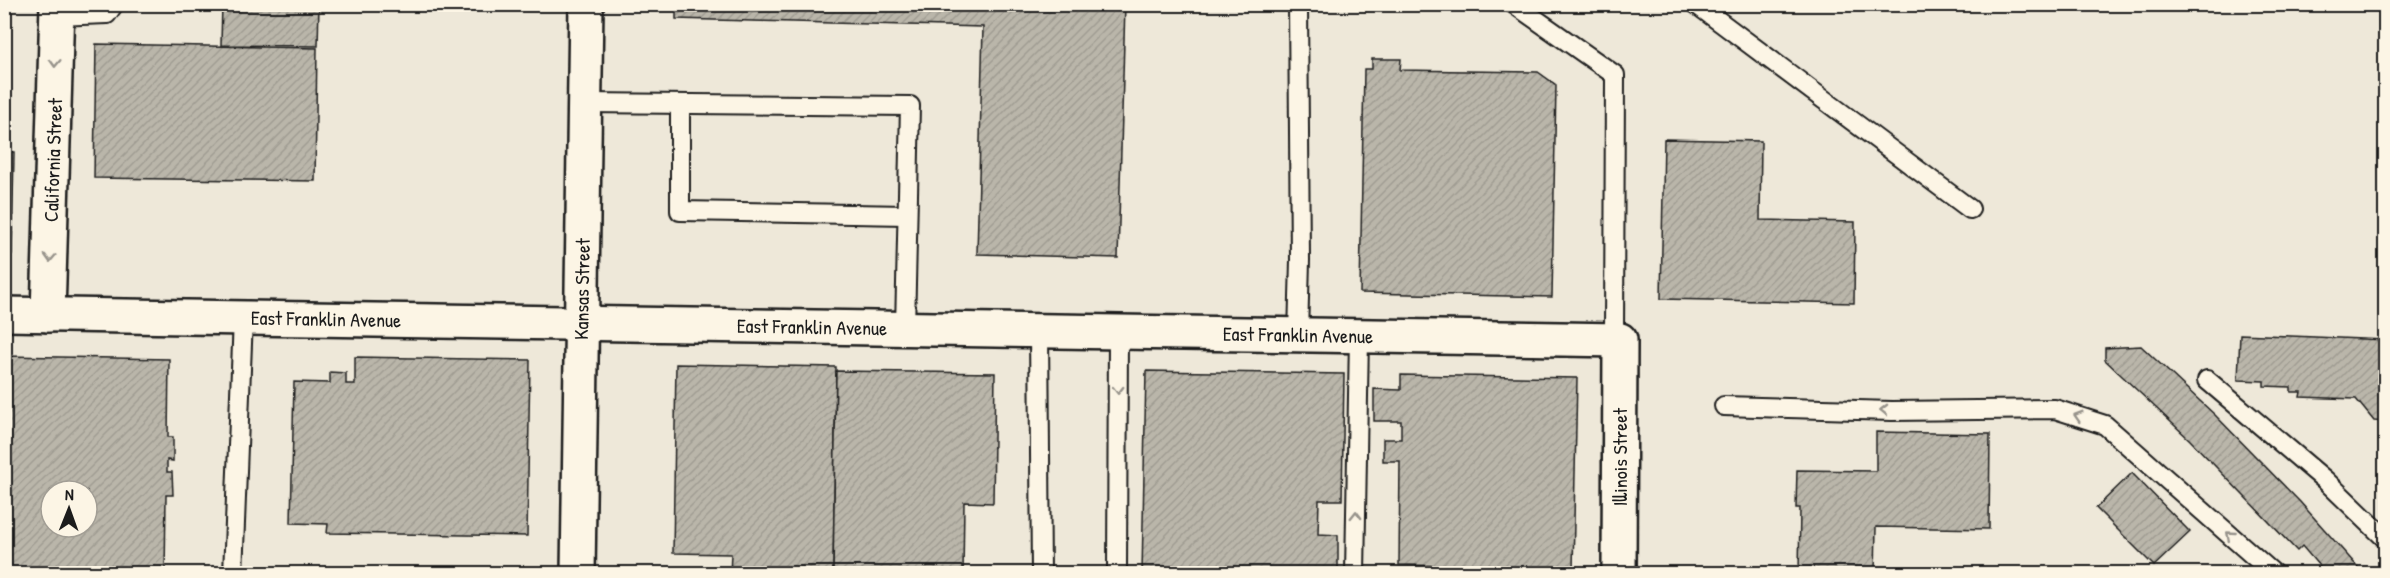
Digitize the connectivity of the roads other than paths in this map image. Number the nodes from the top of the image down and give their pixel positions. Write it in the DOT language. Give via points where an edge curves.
graph roads {
  1 [pos="114,4"];
  2 [pos="586,4"];
  3 [pos="1298,4"];
  4 [pos="1514,4"];
  5 [pos="1696,4"];
  6 [pos="57,10"];
  7 [pos="584,103"];
  8 [pos="680,104"];
  9 [pos="1970,208"];
  10 [pos="907,215"];
  11 [pos="4,314"];
  12 [pos="48,315"];
  13 [pos="243,318"];
  14 [pos="581,323"];
  15 [pos="904,328"];
  16 [pos="1039,330"];
  17 [pos="1118,332"];
  18 [pos="1298,335"];
  19 [pos="1359,336"];
  20 [pos="1617,340"];
  21 [pos="2207,380"];
  22 [pos="1724,406"];
  23 [pos="2385,539"];
  24 [pos="233,573"];
  25 [pos="578,573"];
  26 [pos="1041,573"];
  27 [pos="1117,573"];
  28 [pos="1355,573"];
  29 [pos="1619,573"];
  30 [pos="2274,573"];
  1 -- 6 [label="lane" via="106,14"];
  2 -- 7 [label="street, Kansas Street"];
  3 -- 18 [label="lane"];
  4 -- 20 [label="lane" via="1615,75"];
  5 -- 9 [label="lane"];
  6 -- 12 [label="street, California Street, one-way"];
  7 -- 8 [label="lane"];
  7 -- 14 [label="street, Kansas Street"];
  8 -- 10 [label="lane" via="680,211"];
  8 -- 10 [label="lane" via="910,106"];
  10 -- 15 [label="lane"];
  11 -- 12 [label="street, East Franklin Avenue"];
  12 -- 13 [label="street, East Franklin Avenue"];
  13 -- 14 [label="street, East Franklin Avenue"];
  13 -- 24 [label="lane"];
  14 -- 15 [label="street, East Franklin Avenue"];
  14 -- 25 [label="street, Kansas Street"];
  15 -- 16 [label="street, East Franklin Avenue"];
  16 -- 17 [label="street, East Franklin Avenue"];
  16 -- 26 [label="lane"];
  17 -- 18 [label="street, East Franklin Avenue"];
  17 -- 27 [label="lane, one-way"];
  18 -- 19 [label="street, East Franklin Avenue"];
  19 -- 20 [label="street, East Franklin Avenue"];
  28 -- 19 [label="lane, one-way"];
  20 -- 29 [label="street, Illinois Street"];
  21 -- 23 [label="lane" via="2325,480"];
  30 -- 22 [label="lane, one-way" via="2105,425 2055,409 1892,411"];
}
